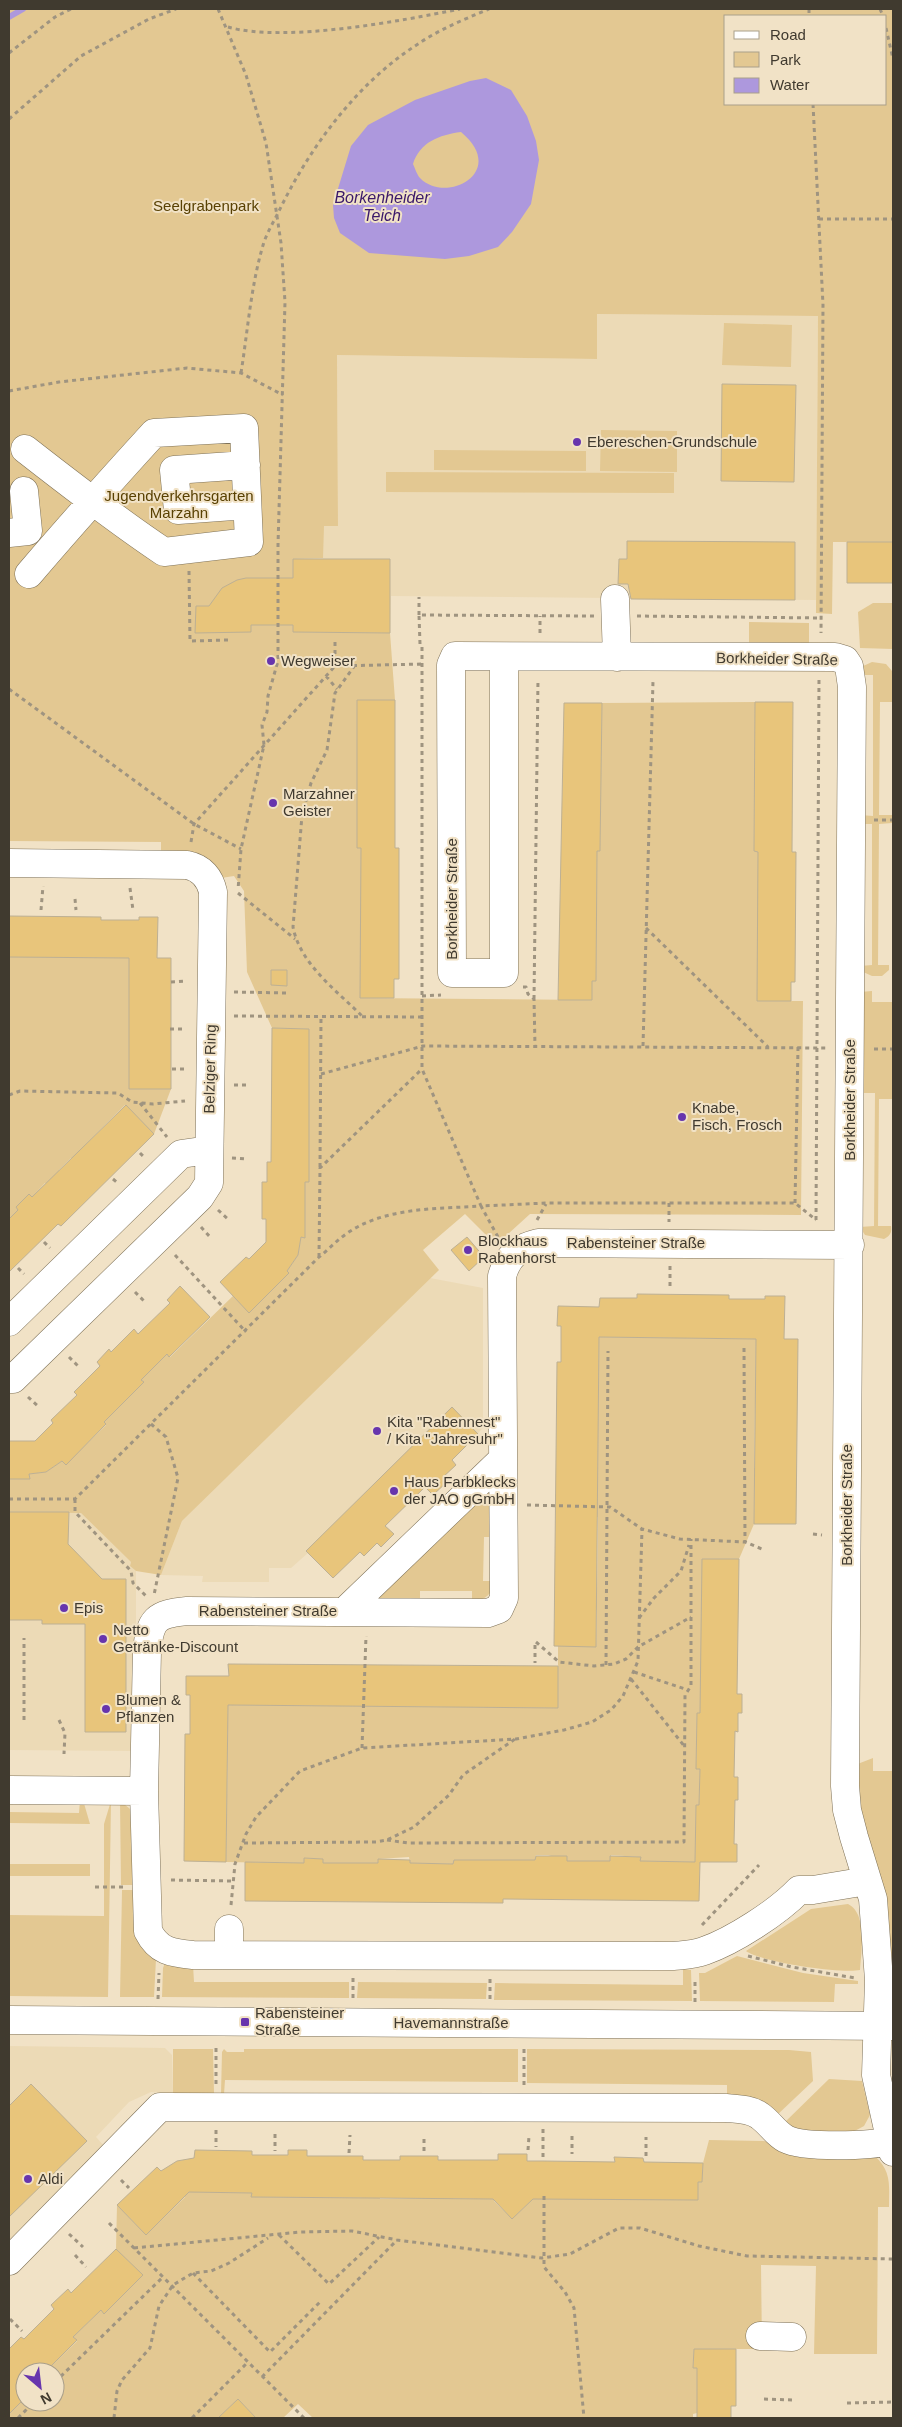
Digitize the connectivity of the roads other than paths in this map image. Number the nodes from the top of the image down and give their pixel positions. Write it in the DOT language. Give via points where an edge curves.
graph roads {
  1 [pos="17,450"];
  2 [pos="246,464"];
  3 [pos="24,491"];
  4 [pos="103,499"];
  5 [pos="247,505"];
  6 [pos="9,533"];
  7 [pos="19,574"];
  8 [pos="615,599"];
  9 [pos="504,657"];
  10 [pos="616,657"];
  11 [pos="9,863"];
  12 [pos="209,1150"];
  13 [pos="850,1245"];
  14 [pos="9,1322"];
  15 [pos="9,1380"];
  16 [pos="503,1459"];
  17 [pos="356,1611"];
  18 [pos="9,1790"];
  19 [pos="144,1791"];
  20 [pos="867,1881"];
  21 [pos="9,2020"];
  22 [pos="885,2026"];
  23 [pos="892,2146"];
  24 [pos="9,2261"];
  25 [pos="760,2336"];
  26 [pos="792,2337"];
  1 -- 4 [label="street" via="49,447"];
  2 -- 4 [label="street" via="244,428 171,433"];
  2 -- 5 [label="street"];
  2 -- 5 [label="street" via="174,470 178,510"];
  3 -- 6 [label="street" via="28,531"];
  4 -- 5 [label="street" via="192,548 249,542"];
  4 -- 7 [label="street"];
  8 -- 10 [label="street"];
  9 -- 9 [label="street, Borkheider Straße" via="504,973 452,973 451,665 455,656"];
  9 -- 10 [label="street, Borkheider Straße"];
  10 -- 13 [label="street, Borkheider Straße" via="835,657 845,660 849,666 852,687"];
  11 -- 12 [label="street, Belziger Ring" via="187,865 197,867 226,893 211,1004"];
  12 -- 14 [label="street" via="181,1154"];
  12 -- 15 [label="street, Belziger Ring" via="209,1183 200,1197"];
  13 -- 16 [label="street, Rabensteiner Straße" via="816,1232 538,1243 523,1247 506,1262 502,1276"];
  13 -- 20 [label="street, Borkheider Straße" via="845,1786 847,1810"];
  16 -- 17 [label="street, Rabensteiner Straße"];
  16 -- 17 [label="street, Rabensteiner Straße" via="504,1598 499,1609 488,1613"];
  17 -- 19 [label="street, Rabensteiner Straße" via="187,1611 157,1618 149,1628 147,1650"];
  18 -- 19 [label="street"];
  19 -- 20 [label="street, Rabensteiner Straße" via="148,1931 154,1943 178,1954 229,1942 673,1956 703,1952 724,1942 785,1904 799,1890"];
  20 -- 22 [label="street" via="873,1899 871,1980"];
  21 -- 22 [label="street, Havemannstraße"];
  22 -- 23 [label="street" via="876,2074"];
  23 -- 24 [label="street" via="801,2143 786,2139 759,2115 726,2108 160,2107"];
  25 -- 26 [label="street"];
}
